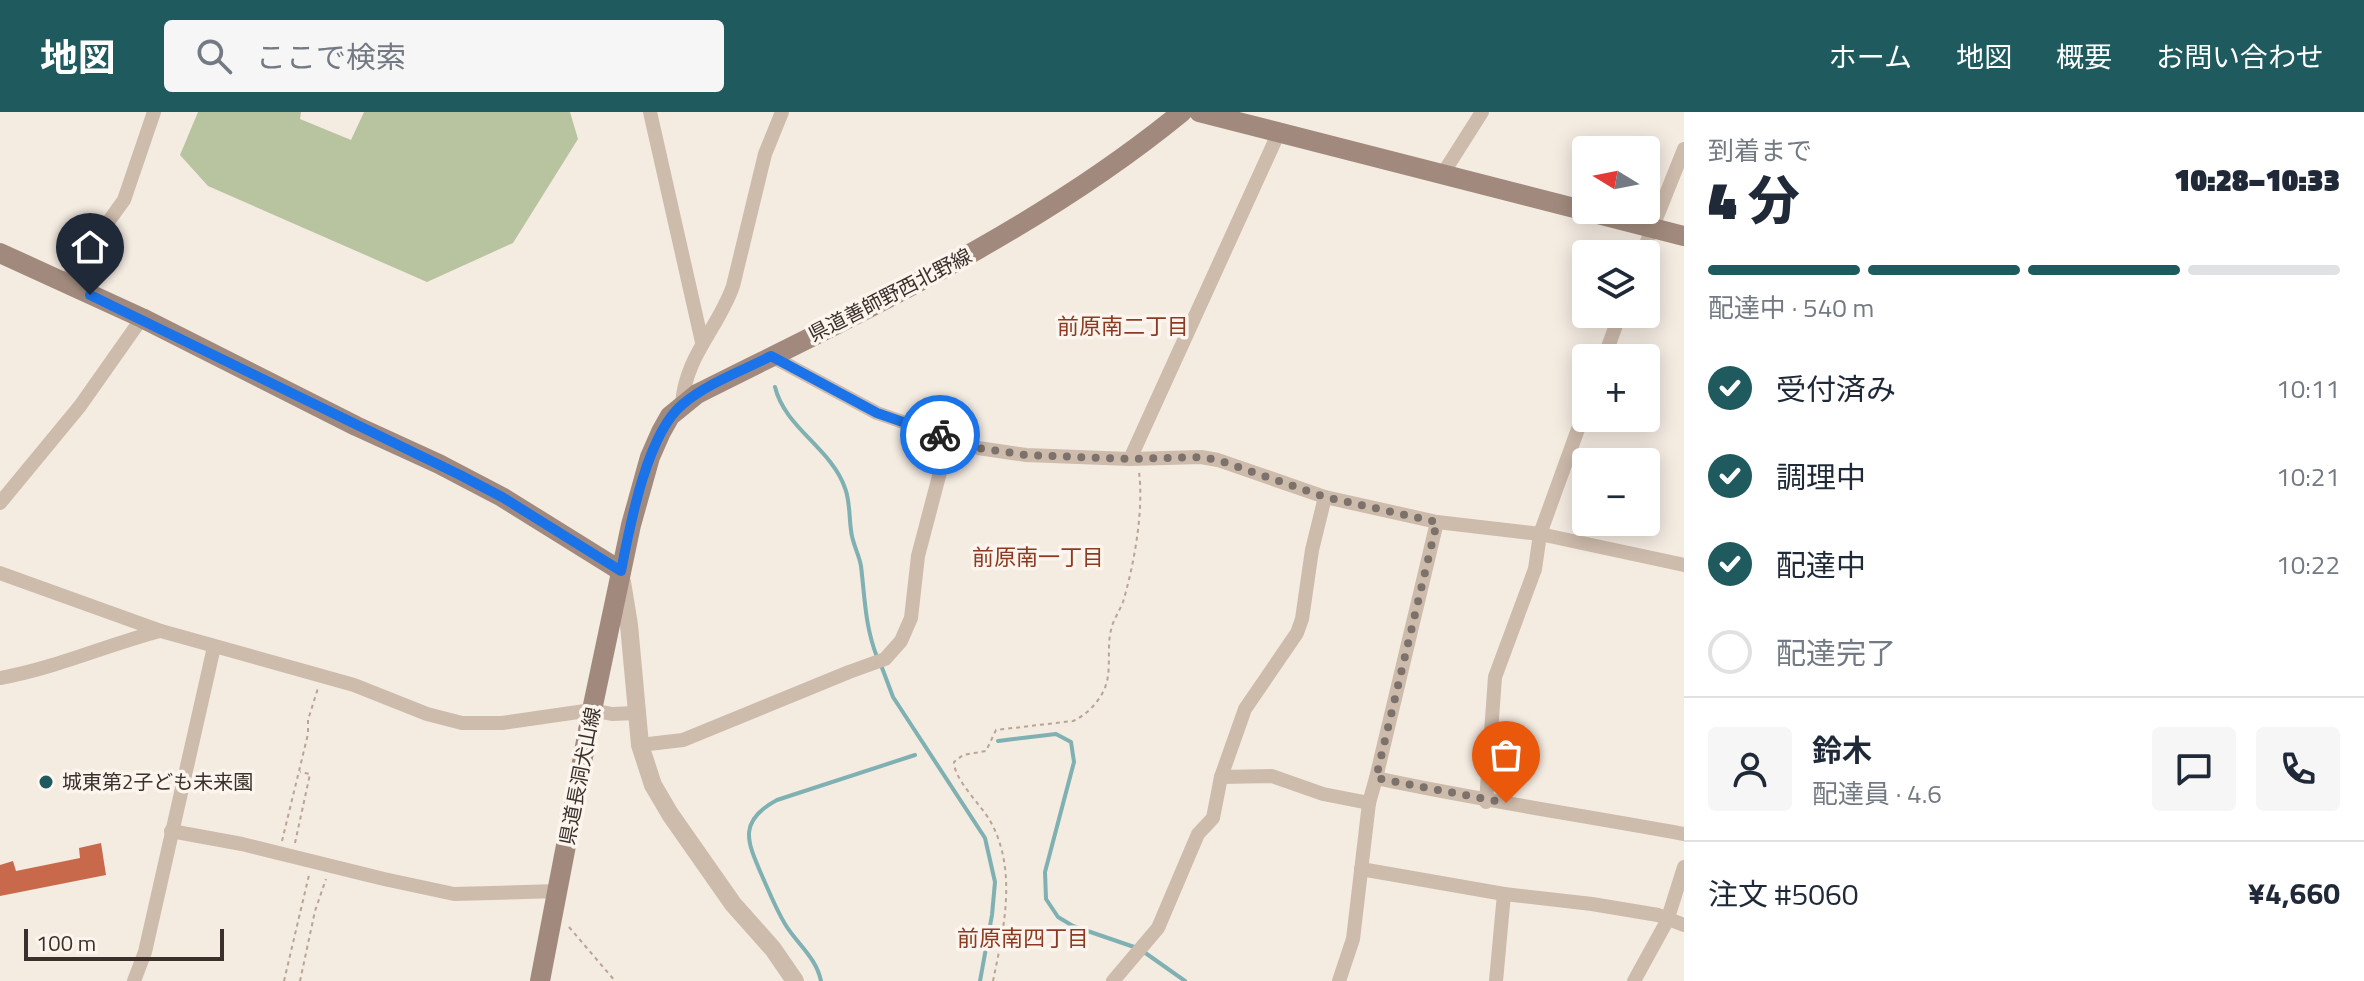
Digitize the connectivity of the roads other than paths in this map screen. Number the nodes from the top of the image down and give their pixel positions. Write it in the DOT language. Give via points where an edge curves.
graph roads {
  1 [pos="154,112"];
  2 [pos="650,112"];
  3 [pos="782,112"];
  4 [pos="1182,112"];
  5 [pos="1199,112"];
  6 [pos="1482,112"];
  7 [pos="1279,132"];
  8 [pos="1684,149"];
  9 [pos="1442,175"];
  10 [pos="1652,228"];
  11 [pos="1684,236"];
  12 [pos="1647,240"];
  13 [pos="0,253"];
  14 [pos="64,283"];
  15 [pos="142,318"];
  16 [pos="702,342"];
  17 [pos="768,358"];
  18 [pos="682,405"];
  19 [pos="1577,432"];
  20 [pos="949,438"];
  21 [pos="1134,459"];
  22 [pos="1325,497"];
  23 [pos="0,503"];
  24 [pos="1437,522"];
  25 [pos="1540,534"];
  26 [pos="1684,565"];
  27 [pos="621,571"];
  28 [pos="0,573"];
  29 [pos="161,631"];
  30 [pos="214,647"];
  31 [pos="0,678"];
  32 [pos="592,710"];
  33 [pos="635,713"];
  34 [pos="640,745"];
  35 [pos="1221,777"];
  36 [pos="1376,778"];
  37 [pos="1486,802"];
  38 [pos="1369,803"];
  39 [pos="171,831"];
  40 [pos="1684,834"];
  41 [pos="1684,867"];
  42 [pos="1361,869"];
  43 [pos="558,891"];
  44 [pos="1504,894"];
  45 [pos="1667,921"];
  46 [pos="1684,925"];
  47 [pos="134,981"];
  48 [pos="540,981"];
  49 [pos="795,981"];
  50 [pos="1113,981"];
  51 [pos="1339,981"];
  52 [pos="1496,981"];
  53 [pos="1634,981"];
  1 -- 14 [label="street" via="124,200"];
  2 -- 16 [label="street"];
  3 -- 16 [label="street" via="765,154 730,293"];
  4 -- 17 [label="main road, 県道善師野西北野線" via="1137,149 989,244"];
  5 -- 7 [label="main road"];
  6 -- 9 [label="street"];
  7 -- 9 [label="main road"];
  7 -- 21 [label="street"];
  8 -- 10 [label="street"];
  9 -- 10 [label="main road"];
  10 -- 11 [label="main road"];
  10 -- 12 [label="street"];
  13 -- 14 [label="main road"];
  14 -- 15 [label="main road"];
  15 -- 23 [label="street" via="80,406"];
  15 -- 27 [label="main road" via="490,491"];
  16 -- 18 [label="street" via="688,368"];
  17 -- 18 [label="main road, 県道善師野西北野線"];
  17 -- 20 [label="street" via="877,413"];
  18 -- 27 [label="main road, 県道善師野西北野線" via="670,416 650,457"];
  19 -- 25 [label="street"];
  20 -- 21 [label="street" via="1000,453"];
  20 -- 34 [label="street" via="918,556 911,618 885,659 683,740"];
  21 -- 22 [label="street" via="1218,460"];
  22 -- 24 [label="street"];
  22 -- 35 [label="street" via="1297,633 1245,709"];
  24 -- 25 [label="street"];
  24 -- 36 [label="street"];
  25 -- 26 [label="street"];
  25 -- 37 [label="street" via="1535,569 1495,677"];
  27 -- 32 [label="main road, 県道長洞犬山線"];
  27 -- 33 [label="street"];
  28 -- 29 [label="street"];
  29 -- 30 [label="street"];
  29 -- 31 [label="street"];
  30 -- 32 [label="street" via="354,685 462,723"];
  30 -- 39 [label="street"];
  32 -- 33 [label="street"];
  32 -- 43 [label="main road, 県道長洞犬山線"];
  33 -- 34 [label="street"];
  34 -- 49 [label="street" via="653,785 670,814"];
  35 -- 38 [label="street" via="1272,776"];
  35 -- 50 [label="street" via="1213,818 1198,834 1158,928"];
  36 -- 37 [label="street"];
  36 -- 38 [label="street"];
  37 -- 40 [label="street"];
  38 -- 42 [label="street"];
  39 -- 43 [label="street" via="454,894"];
  39 -- 47 [label="street"];
  41 -- 45 [label="street"];
  42 -- 44 [label="street"];
  42 -- 51 [label="street" via="1353,939"];
  43 -- 48 [label="main road, 県道長洞犬山線"];
  44 -- 45 [label="street" via="1592,904"];
  44 -- 52 [label="street"];
  45 -- 46 [label="street"];
  45 -- 53 [label="street"];
}
